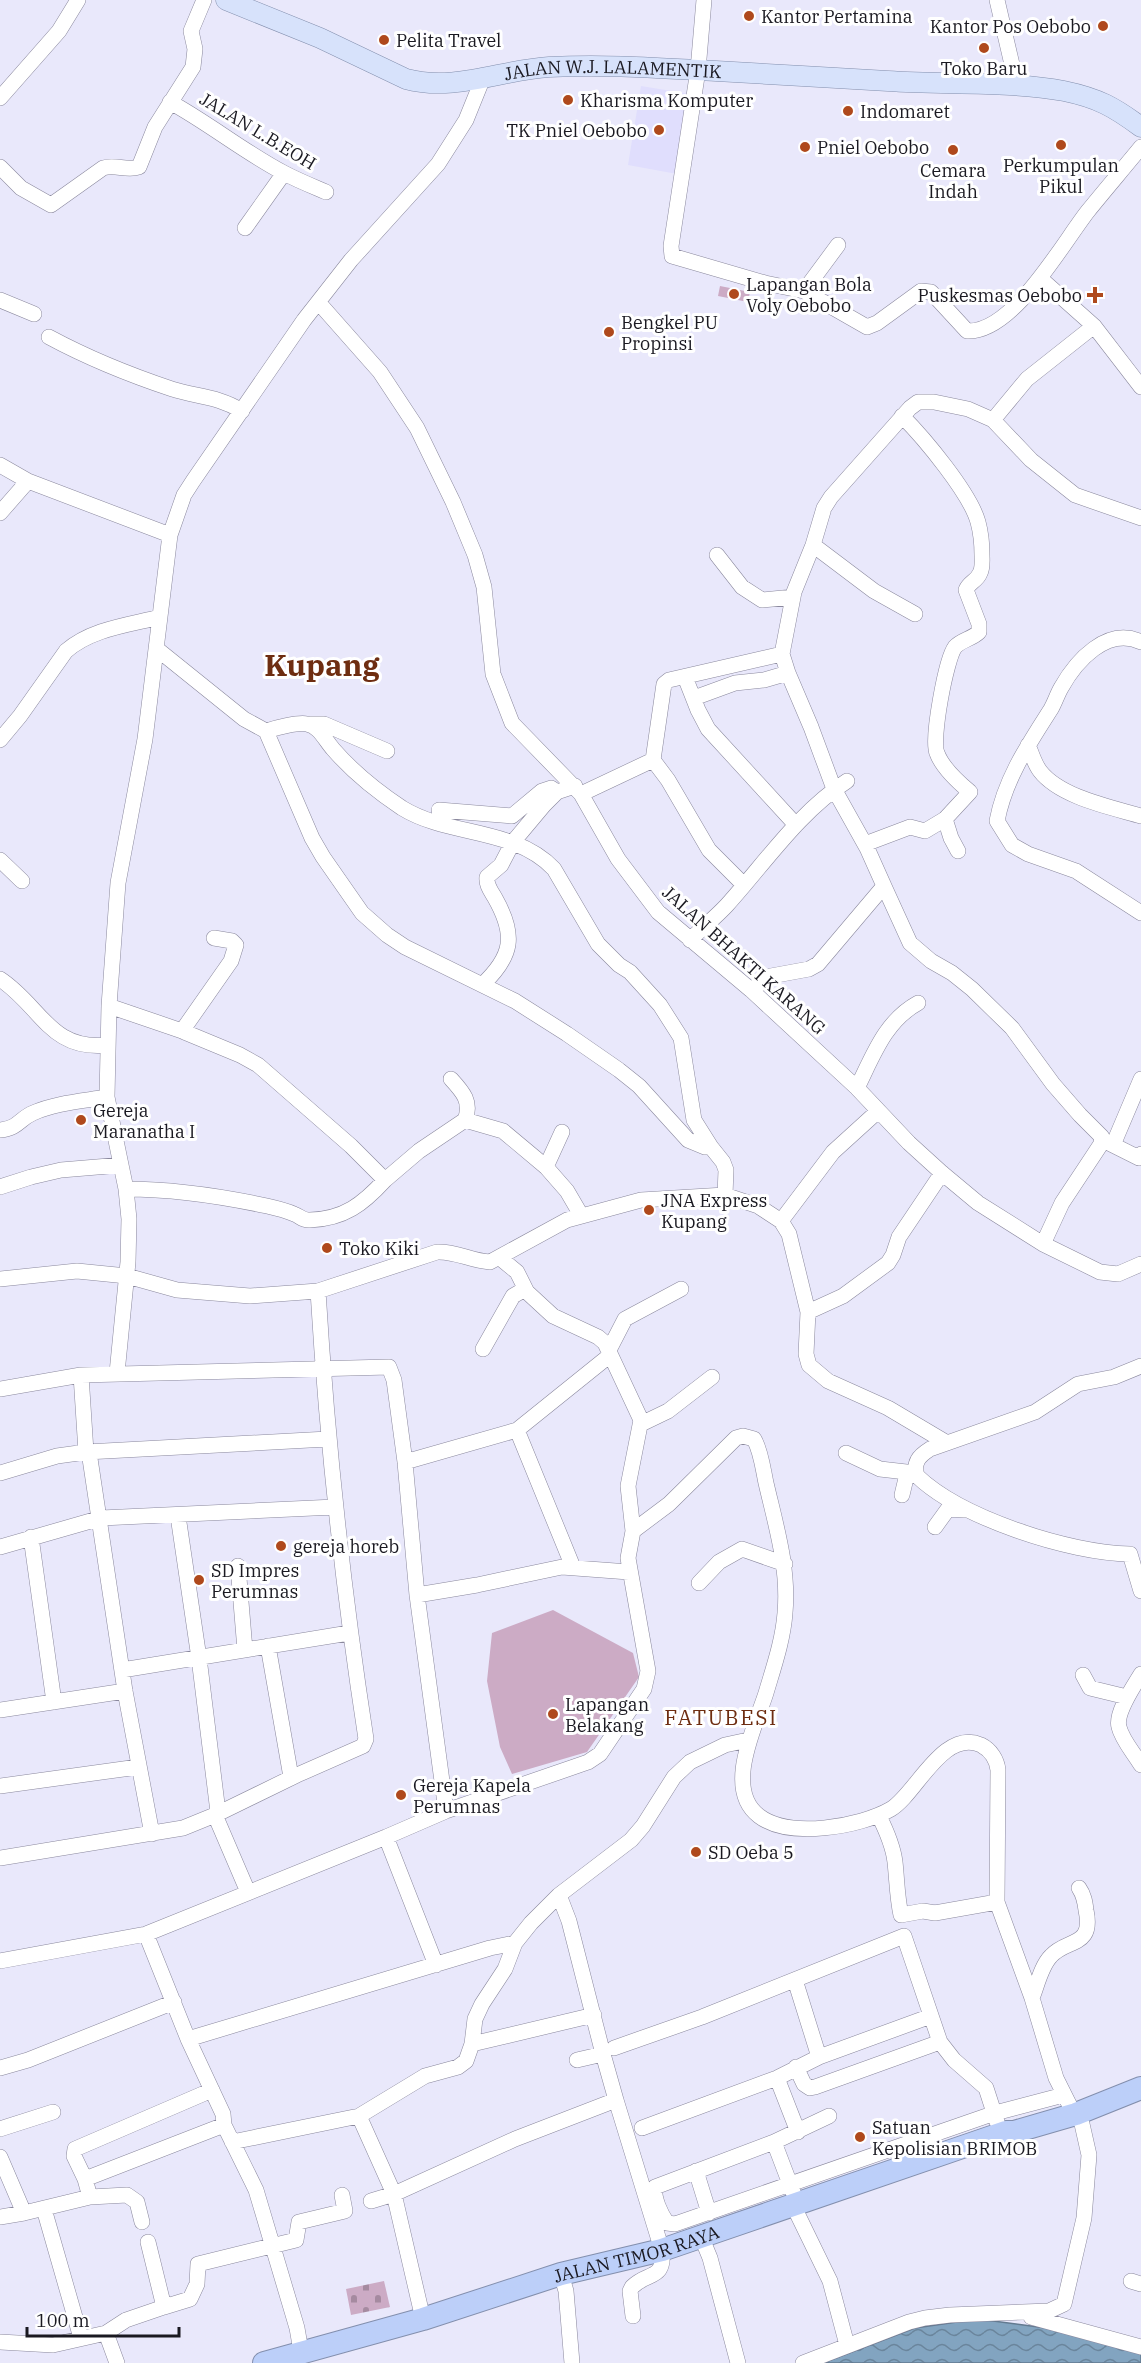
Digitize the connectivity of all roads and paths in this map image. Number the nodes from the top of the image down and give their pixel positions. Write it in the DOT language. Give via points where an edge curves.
graph roads {
  1 [pos="78,0"];
  2 [pos="204,0"];
  3 [pos="226,0"];
  4 [pos="704,0"];
  5 [pos="997,0"];
  6 [pos="256,5"];
  7 [pos="698,70"];
  8 [pos="483,78"];
  9 [pos="1017,86"];
  10 [pos="0,98"];
  11 [pos="170,102"];
  12 [pos="1141,127"];
  13 [pos="1141,147"];
  14 [pos="0,167"];
  15 [pos="284,173"];
  16 [pos="326,192"];
  17 [pos="245,228"];
  18 [pos="838,245"];
  19 [pos="1040,278"];
  20 [pos="804,291"];
  21 [pos="0,300"];
  22 [pos="319,303"];
  23 [pos="34,314"];
  24 [pos="1094,326"];
  25 [pos="50,337"];
  26 [pos="1141,387"];
  27 [pos="242,411"];
  28 [pos="903,416"];
  29 [pos="993,420"];
  30 [pos="0,465"];
  31 [pos="28,481"];
  32 [pos="0,513"];
  33 [pos="1141,518"];
  34 [pos="170,536"];
  35 [pos="813,545"];
  36 [pos="717,555"];
  37 [pos="793,597"];
  38 [pos="915,614"];
  39 [pos="160,617"];
  40 [pos="1141,642"];
  41 [pos="157,649"];
  42 [pos="782,654"];
  43 [pos="788,673"];
  44 [pos="685,677"];
  45 [pos="694,698"];
  46 [pos="307,724"];
  47 [pos="266,731"];
  48 [pos="0,740"];
  49 [pos="1028,745"];
  50 [pos="387,751"];
  51 [pos="653,760"];
  52 [pos="841,785"];
  53 [pos="578,790"];
  54 [pos="557,792"];
  55 [pos="439,810"];
  56 [pos="1141,816"];
  57 [pos="945,819"];
  58 [pos="796,825"];
  59 [pos="513,843"];
  60 [pos="865,844"];
  61 [pos="958,851"];
  62 [pos="0,860"];
  63 [pos="22,881"];
  64 [pos="744,885"];
  65 [pos="884,886"];
  66 [pos="1141,913"];
  67 [pos="214,938"];
  68 [pos="690,940"];
  69 [pos="0,979"];
  70 [pos="482,985"];
  71 [pos="751,990"];
  72 [pos="918,1004"];
  73 [pos="109,1006"];
  74 [pos="182,1031"];
  75 [pos="107,1045"];
  76 [pos="451,1079"];
  77 [pos="1141,1079"];
  78 [pos="857,1088"];
  79 [pos="108,1097"];
  80 [pos="877,1112"];
  81 [pos="465,1120"];
  82 [pos="0,1130"];
  83 [pos="562,1132"];
  84 [pos="1108,1143"];
  85 [pos="711,1147"];
  86 [pos="1141,1154"];
  87 [pos="121,1165"];
  88 [pos="546,1167"];
  89 [pos="942,1173"];
  90 [pos="385,1180"];
  91 [pos="0,1187"];
  92 [pos="126,1189"];
  93 [pos="725,1194"];
  94 [pos="581,1215"];
  95 [pos="781,1221"];
  96 [pos="1043,1244"];
  97 [pos="500,1258"];
  98 [pos="1141,1264"];
  99 [pos="127,1276"];
  100 [pos="0,1279"];
  101 [pos="525,1289"];
  102 [pos="681,1289"];
  103 [pos="318,1291"];
  104 [pos="808,1312"];
  105 [pos="483,1349"];
  106 [pos="609,1353"];
  107 [pos="1141,1366"];
  108 [pos="323,1368"];
  109 [pos="117,1373"];
  110 [pos="81,1375"];
  111 [pos="712,1377"];
  112 [pos="0,1389"];
  113 [pos="640,1424"];
  114 [pos="517,1431"];
  115 [pos="328,1439"];
  116 [pos="947,1443"];
  117 [pos="88,1452"];
  118 [pos="846,1452"];
  119 [pos="405,1462"];
  120 [pos="0,1473"];
  121 [pos="911,1473"];
  122 [pos="920,1494"];
  123 [pos="902,1495"];
  124 [pos="944,1497"];
  125 [pos="335,1507"];
  126 [pos="967,1510"];
  127 [pos="178,1516"];
  128 [pos="101,1518"];
  129 [pos="935,1527"];
  130 [pos="633,1532"];
  131 [pos="31,1537"];
  132 [pos="0,1546"];
  133 [pos="1135,1554"];
  134 [pos="785,1564"];
  135 [pos="238,1566"];
  136 [pos="573,1567"];
  137 [pos="629,1572"];
  138 [pos="699,1583"];
  139 [pos="1141,1591"];
  140 [pos="417,1595"];
  141 [pos="350,1633"];
  142 [pos="268,1646"];
  143 [pos="245,1650"];
  144 [pos="199,1658"];
  145 [pos="122,1670"];
  146 [pos="1141,1674"];
  147 [pos="1083,1675"];
  148 [pos="125,1691"];
  149 [pos="1127,1697"];
  150 [pos="54,1702"];
  151 [pos="0,1710"];
  152 [pos="748,1740"];
  153 [pos="1141,1765"];
  154 [pos="138,1767"];
  155 [pos="291,1778"];
  156 [pos="0,1786"];
  157 [pos="446,1811"];
  158 [pos="217,1814"];
  159 [pos="879,1816"];
  160 [pos="152,1834"];
  161 [pos="387,1837"];
  162 [pos="0,1858"];
  163 [pos="1079,1888"];
  164 [pos="248,1892"];
  165 [pos="559,1894"];
  166 [pos="997,1902"];
  167 [pos="146,1934"];
  168 [pos="515,1942"];
  169 [pos="0,1961"];
  170 [pos="436,1965"];
  171 [pos="795,1980"];
  172 [pos="1032,1998"];
  173 [pos="174,2001"];
  174 [pos="594,2015"];
  175 [pos="931,2016"];
  176 [pos="869,2039"];
  177 [pos="188,2040"];
  178 [pos="940,2042"];
  179 [pos="472,2044"];
  180 [pos="608,2051"];
  181 [pos="819,2057"];
  182 [pos="577,2060"];
  183 [pos="877,2064"];
  184 [pos="796,2067"];
  185 [pos="0,2068"];
  186 [pos="777,2078"];
  187 [pos="1141,2079"];
  188 [pos="1141,2088"];
  189 [pos="212,2090"];
  190 [pos="616,2100"];
  191 [pos="1068,2106"];
  192 [pos="53,2112"];
  193 [pos="359,2116"];
  194 [pos="829,2116"];
  195 [pos="224,2125"];
  196 [pos="1000,2126"];
  197 [pos="642,2128"];
  198 [pos="0,2129"];
  199 [pos="798,2132"];
  200 [pos="232,2142"];
  201 [pos="774,2142"];
  202 [pos="0,2157"];
  203 [pos="696,2171"];
  204 [pos="85,2179"];
  205 [pos="394,2194"];
  206 [pos="342,2195"];
  207 [pos="90,2197"];
  208 [pos="794,2198"];
  209 [pos="370,2201"];
  210 [pos="44,2209"];
  211 [pos="24,2213"];
  212 [pos="709,2213"];
  213 [pos="0,2217"];
  214 [pos="142,2222"];
  215 [pos="701,2236"];
  216 [pos="148,2242"];
  217 [pos="272,2246"];
  218 [pos="662,2250"];
  219 [pos="561,2274"];
  220 [pos="164,2307"];
  221 [pos="1030,2312"];
  222 [pos="633,2316"];
  223 [pos="423,2319"];
  224 [pos="106,2333"];
  225 [pos="81,2338"];
  226 [pos="0,2342"];
  227 [pos="847,2345"];
  228 [pos="1141,2347"];
  229 [pos="301,2351"];
  230 [pos="117,2363"];
  231 [pos="264,2363"];
  232 [pos="572,2363"];
  233 [pos="738,2363"];
  234 [pos="803,2363"];
  1 -- 10 [label="street" via="59,31"];
  2 -- 11 [label="street" via="191,31 193,67"];
  3 -- 6 [label="main road, JALAN W.J. LALAMENTIK"];
  4 -- 7 [label="street"];
  5 -- 9 [label="street"];
  6 -- 8 [label="main road, JALAN W.J. LALAMENTIK" via="406,79 434,85"];
  7 -- 8 [label="main road, JALAN W.J. LALAMENTIK" via="549,67"];
  7 -- 9 [label="main road, JALAN W.J. LALAMENTIK"];
  7 -- 20 [label="street" via="672,256"];
  8 -- 22 [label="street" via="465,120 438,164 351,260"];
  9 -- 12 [label="main road, JALAN W.J. LALAMENTIK" via="1096,99"];
  11 -- 14 [label="street" via="139,166 103,168 51,205 21,188"];
  11 -- 15 [label="street, JALAN L.B.EOH"];
  13 -- 19 [label="street"];
  15 -- 16 [label="street, JALAN L.B.EOH"];
  15 -- 17 [label="street"];
  18 -- 20 [label="street"];
  19 -- 20 [label="street" via="1002,318 974,331 962,328 928,291 921,291 870,327"];
  19 -- 24 [label="street"];
  21 -- 23 [label="street"];
  22 -- 27 [label="street"];
  22 -- 53 [label="street, JALAN BHAKTI KARANG" via="380,372 417,428 475,555 484,587 493,674 506,712 520,734"];
  24 -- 26 [label="street"];
  24 -- 29 [label="street" via="1027,379"];
  25 -- 27 [label="street" via="79,353 174,390 218,398"];
  27 -- 34 [label="street" via="184,495"];
  28 -- 29 [label="street" via="924,401 968,409"];
  28 -- 35 [label="street" via="831,497"];
  28 -- 57 [label="street" via="927,441 973,510 982,543 981,573 966,590 979,632 957,645 948,663 934,746 940,760 970,792"];
  29 -- 33 [label="street" via="1031,460 1075,495"];
  30 -- 31 [label="street"];
  31 -- 32 [label="street"];
  31 -- 34 [label="street"];
  34 -- 39 [label="street"];
  35 -- 37 [label="street"];
  35 -- 38 [label="street" via="874,591"];
  36 -- 37 [label="street" via="742,587 762,600"];
  37 -- 42 [label="street"];
  39 -- 41 [label="street"];
  39 -- 48 [label="street" via="90,635 75,643"];
  40 -- 49 [label="street" via="1131,638 1105,641 1090,652 1059,690 1054,705"];
  41 -- 47 [label="street" via="244,719"];
  41 -- 73 [label="street" via="118,883"];
  42 -- 43 [label="street"];
  42 -- 44 [label="street"];
  43 -- 45 [label="street" via="735,683"];
  43 -- 52 [label="street"];
  44 -- 45 [label="street"];
  44 -- 51 [label="street" via="664,684"];
  45 -- 58 [label="street" via="708,729"];
  46 -- 47 [label="street"];
  46 -- 50 [label="street" via="324,724"];
  46 -- 59 [label="street" via="322,733 333,750 402,808 434,822"];
  47 -- 70 [label="street" via="312,838 362,913 405,947"];
  49 -- 56 [label="street" via="1036,765 1049,780 1098,804"];
  49 -- 66 [label="street" via="1015,765 997,822 1012,845 1076,871"];
  51 -- 53 [label="street"];
  51 -- 64 [label="street" via="709,850"];
  52 -- 58 [label="street"];
  52 -- 60 [label="street"];
  53 -- 54 [label="street"];
  53 -- 68 [label="street, JALAN BHAKTI KARANG" via="642,894"];
  54 -- 55 [label="street" via="551,788 542,791 512,816"];
  54 -- 59 [label="street"];
  57 -- 60 [label="street" via="925,831 910,827"];
  57 -- 61 [label="street"];
  58 -- 64 [label="street"];
  59 -- 70 [label="street" via="487,880 506,921 510,943 503,961"];
  59 -- 85 [label="street" via="533,852 554,869 598,944 630,972 671,1021 681,1038 694,1120"];
  60 -- 65 [label="street"];
  62 -- 63 [label="street"];
  64 -- 68 [label="street"];
  65 -- 71 [label="street" via="818,964 765,978"];
  65 -- 84 [label="street" via="910,943 966,984 1012,1028 1053,1084"];
  67 -- 74 [label="street" via="232,941 235,952"];
  68 -- 71 [label="street, JALAN BHAKTI KARANG"];
  69 -- 75 [label="street" via="70,1042 82,1046"];
  70 -- 85 [label="street" via="515,1001 619,1070 639,1086 688,1140"];
  71 -- 78 [label="street, JALAN BHAKTI KARANG"];
  72 -- 78 [label="street" via="883,1036"];
  73 -- 74 [label="street"];
  73 -- 75 [label="street"];
  74 -- 90 [label="street" via="258,1065"];
  75 -- 79 [label="street"];
  76 -- 81 [label="street" via="469,1104"];
  77 -- 84 [label="street"];
  78 -- 80 [label="street, JALAN BHAKTI KARANG"];
  79 -- 82 [label="street" via="47,1109"];
  79 -- 87 [label="street"];
  80 -- 89 [label="street, JALAN BHAKTI KARANG"];
  80 -- 95 [label="street" via="833,1152"];
  81 -- 88 [label="street" via="502,1131"];
  81 -- 90 [label="street" via="419,1150"];
  83 -- 88 [label="street"];
  84 -- 86 [label="street" via="1139,1158"];
  84 -- 96 [label="street" via="1062,1203"];
  85 -- 93 [label="street" via="726,1170"];
  87 -- 91 [label="street" via="61,1170"];
  87 -- 92 [label="street"];
  88 -- 94 [label="street"];
  89 -- 96 [label="street, JALAN BHAKTI KARANG"];
  89 -- 104 [label="street" via="899,1237 888,1263 843,1296"];
  90 -- 92 [label="street" via="358,1207 308,1221 281,1209 235,1199"];
  92 -- 99 [label="street"];
  93 -- 94 [label="street" via="641,1200"];
  93 -- 95 [label="street" via="758,1206"];
  94 -- 97 [label="street"];
  95 -- 104 [label="street" via="789,1234"];
  96 -- 98 [label="street, JALAN BHAKTI KARANG" via="1109,1274"];
  97 -- 101 [label="street" via="517,1272"];
  97 -- 103 [label="street" via="478,1261 456,1253 437,1252"];
  99 -- 100 [label="street" via="77,1271"];
  99 -- 103 [label="street" via="177,1290 205,1293 250,1296"];
  99 -- 109 [label="street"];
  101 -- 105 [label="street" via="513,1296"];
  101 -- 106 [label="street" via="553,1316 598,1337"];
  102 -- 106 [label="street" via="626,1319"];
  103 -- 108 [label="street"];
  104 -- 116 [label="street" via="806,1354 815,1371"];
  106 -- 113 [label="street"];
  106 -- 114 [label="street"];
  107 -- 116 [label="street" via="1114,1377 1078,1384 1035,1412"];
  108 -- 109 [label="street"];
  108 -- 115 [label="street"];
  108 -- 119 [label="street" via="389,1367"];
  109 -- 110 [label="street"];
  110 -- 112 [label="street"];
  110 -- 117 [label="street"];
  111 -- 113 [label="street" via="669,1412"];
  113 -- 130 [label="street" via="628,1486"];
  114 -- 119 [label="street"];
  114 -- 136 [label="street"];
  115 -- 117 [label="street"];
  115 -- 125 [label="street"];
  116 -- 121 [label="street" via="920,1456"];
  117 -- 120 [label="street" via="57,1456"];
  117 -- 128 [label="street"];
  118 -- 121 [label="street" via="880,1469"];
  119 -- 140 [label="street"];
  121 -- 123 [label="street"];
  121 -- 124 [label="street"];
  122 -- 124 [label="street"];
  124 -- 126 [label="street"];
  125 -- 127 [label="street"];
  125 -- 141 [label="street"];
  126 -- 129 [label="street" via="948,1509"];
  126 -- 133 [label="street" via="1046,1538 1100,1551"];
  127 -- 128 [label="street"];
  127 -- 144 [label="street"];
  128 -- 131 [label="street"];
  128 -- 145 [label="street"];
  130 -- 134 [label="street" via="669,1504 736,1438 751,1437 757,1443"];
  130 -- 137 [label="street" via="628,1551"];
  131 -- 132 [label="street"];
  131 -- 150 [label="street"];
  133 -- 139 [label="street"];
  134 -- 138 [label="street" via="742,1549 719,1562"];
  134 -- 152 [label="street" via="782,1640"];
  135 -- 143 [label="street"];
  136 -- 137 [label="street"];
  136 -- 140 [label="street"];
  137 -- 157 [label="street" via="648,1680 600,1754 588,1762"];
  140 -- 157 [label="street"];
  141 -- 142 [label="street"];
  141 -- 155 [label="street" via="365,1743 360,1749"];
  142 -- 143 [label="street"];
  142 -- 155 [label="street"];
  143 -- 144 [label="street"];
  144 -- 145 [label="street"];
  144 -- 158 [label="street"];
  145 -- 148 [label="street"];
  146 -- 149 [label="street"];
  147 -- 149 [label="street" via="1090,1688"];
  148 -- 150 [label="street"];
  148 -- 154 [label="street"];
  149 -- 153 [label="street" via="1119,1727"];
  150 -- 151 [label="street"];
  152 -- 159 [label="street" via="743,1786 750,1806 765,1820 823,1828"];
  152 -- 165 [label="street" via="725,1745 690,1762 674,1777 631,1840"];
  154 -- 156 [label="street"];
  154 -- 160 [label="street"];
  155 -- 158 [label="street"];
  157 -- 161 [label="street"];
  158 -- 160 [label="street" via="183,1828"];
  158 -- 164 [label="street"];
  159 -- 166 [label="street" via="895,1861 901,1915"];
  159 -- 166 [label="street" via="900,1802 937,1759 954,1747 962,1743 984,1746 997,1763"];
  160 -- 162 [label="street"];
  161 -- 164 [label="street"];
  161 -- 170 [label="street"];
  163 -- 172 [label="street" via="1088,1919 1084,1934 1076,1943 1050,1956"];
  164 -- 167 [label="street"];
  165 -- 168 [label="street"];
  165 -- 174 [label="street"];
  166 -- 172 [label="street"];
  167 -- 169 [label="street"];
  167 -- 173 [label="street"];
  168 -- 170 [label="street"];
  168 -- 179 [label="street" via="505,1969 482,2004"];
  170 -- 177 [label="street"];
  171 -- 175 [label="street" via="904,1936"];
  171 -- 180 [label="street"];
  171 -- 181 [label="street"];
  172 -- 191 [label="street"];
  173 -- 177 [label="street"];
  173 -- 185 [label="street"];
  174 -- 179 [label="street"];
  174 -- 180 [label="street"];
  175 -- 176 [label="street"];
  175 -- 178 [label="street"];
  176 -- 181 [label="street"];
  176 -- 183 [label="street"];
  177 -- 189 [label="street"];
  178 -- 183 [label="street"];
  178 -- 196 [label="street" via="986,2088"];
  179 -- 193 [label="street" via="466,2061 458,2067 424,2076"];
  180 -- 182 [label="street"];
  180 -- 190 [label="street"];
  181 -- 184 [label="street"];
  183 -- 184 [label="street" via="810,2088"];
  184 -- 186 [label="street"];
  186 -- 197 [label="street"];
  186 -- 199 [label="street"];
  187 -- 191 [label="highway, JALAN TIMOR RAYA"];
  188 -- 191 [label="highway, JALAN TIMOR RAYA"];
  189 -- 195 [label="street"];
  189 -- 204 [label="street" via="75,2149 74,2156"];
  190 -- 205 [label="street" via="515,2139"];
  190 -- 218 [label="street"];
  191 -- 196 [label="highway, JALAN TIMOR RAYA" via="1012,2126"];
  191 -- 221 [label="street" via="1082,2124 1089,2155 1084,2218 1066,2299 1059,2308"];
  192 -- 198 [label="street"];
  193 -- 200 [label="street"];
  193 -- 205 [label="street"];
  194 -- 199 [label="street"];
  195 -- 200 [label="street"];
  195 -- 204 [label="street"];
  196 -- 208 [label="highway, JALAN TIMOR RAYA"];
  199 -- 201 [label="street"];
  200 -- 217 [label="street" via="256,2190"];
  201 -- 203 [label="street"];
  201 -- 208 [label="street"];
  202 -- 211 [label="street"];
  203 -- 212 [label="street"];
  203 -- 212 [label="street" via="655,2187 654,2193 667,2223"];
  204 -- 207 [label="street"];
  205 -- 209 [label="street"];
  205 -- 223 [label="street"];
  206 -- 217 [label="street" via="345,2211 299,2222 296,2240"];
  207 -- 210 [label="street"];
  207 -- 214 [label="street" via="127,2195 136,2202"];
  208 -- 212 [label="street"];
  208 -- 215 [label="highway, JALAN TIMOR RAYA"];
  208 -- 227 [label="street" via="830,2281"];
  210 -- 211 [label="street"];
  210 -- 225 [label="street"];
  211 -- 213 [label="street"];
  215 -- 218 [label="highway, JALAN TIMOR RAYA"];
  215 -- 233 [label="street"];
  216 -- 220 [label="street"];
  217 -- 220 [label="street" via="198,2264 197,2283 190,2299"];
  217 -- 229 [label="street"];
  218 -- 219 [label="highway, JALAN TIMOR RAYA"];
  218 -- 222 [label="street" via="662,2267 656,2275 632,2286"];
  219 -- 223 [label="highway, JALAN TIMOR RAYA"];
  219 -- 232 [label="street"];
  220 -- 224 [label="street" via="126,2320"];
  221 -- 227 [label="street" via="926,2318"];
  221 -- 228 [label="street" via="1032,2317"];
  223 -- 229 [label="highway, JALAN TIMOR RAYA"];
  224 -- 225 [label="street"];
  224 -- 230 [label="street"];
  225 -- 226 [label="street" via="45,2346"];
  227 -- 234 [label="street"];
  229 -- 231 [label="highway, JALAN TIMOR RAYA"];
}
